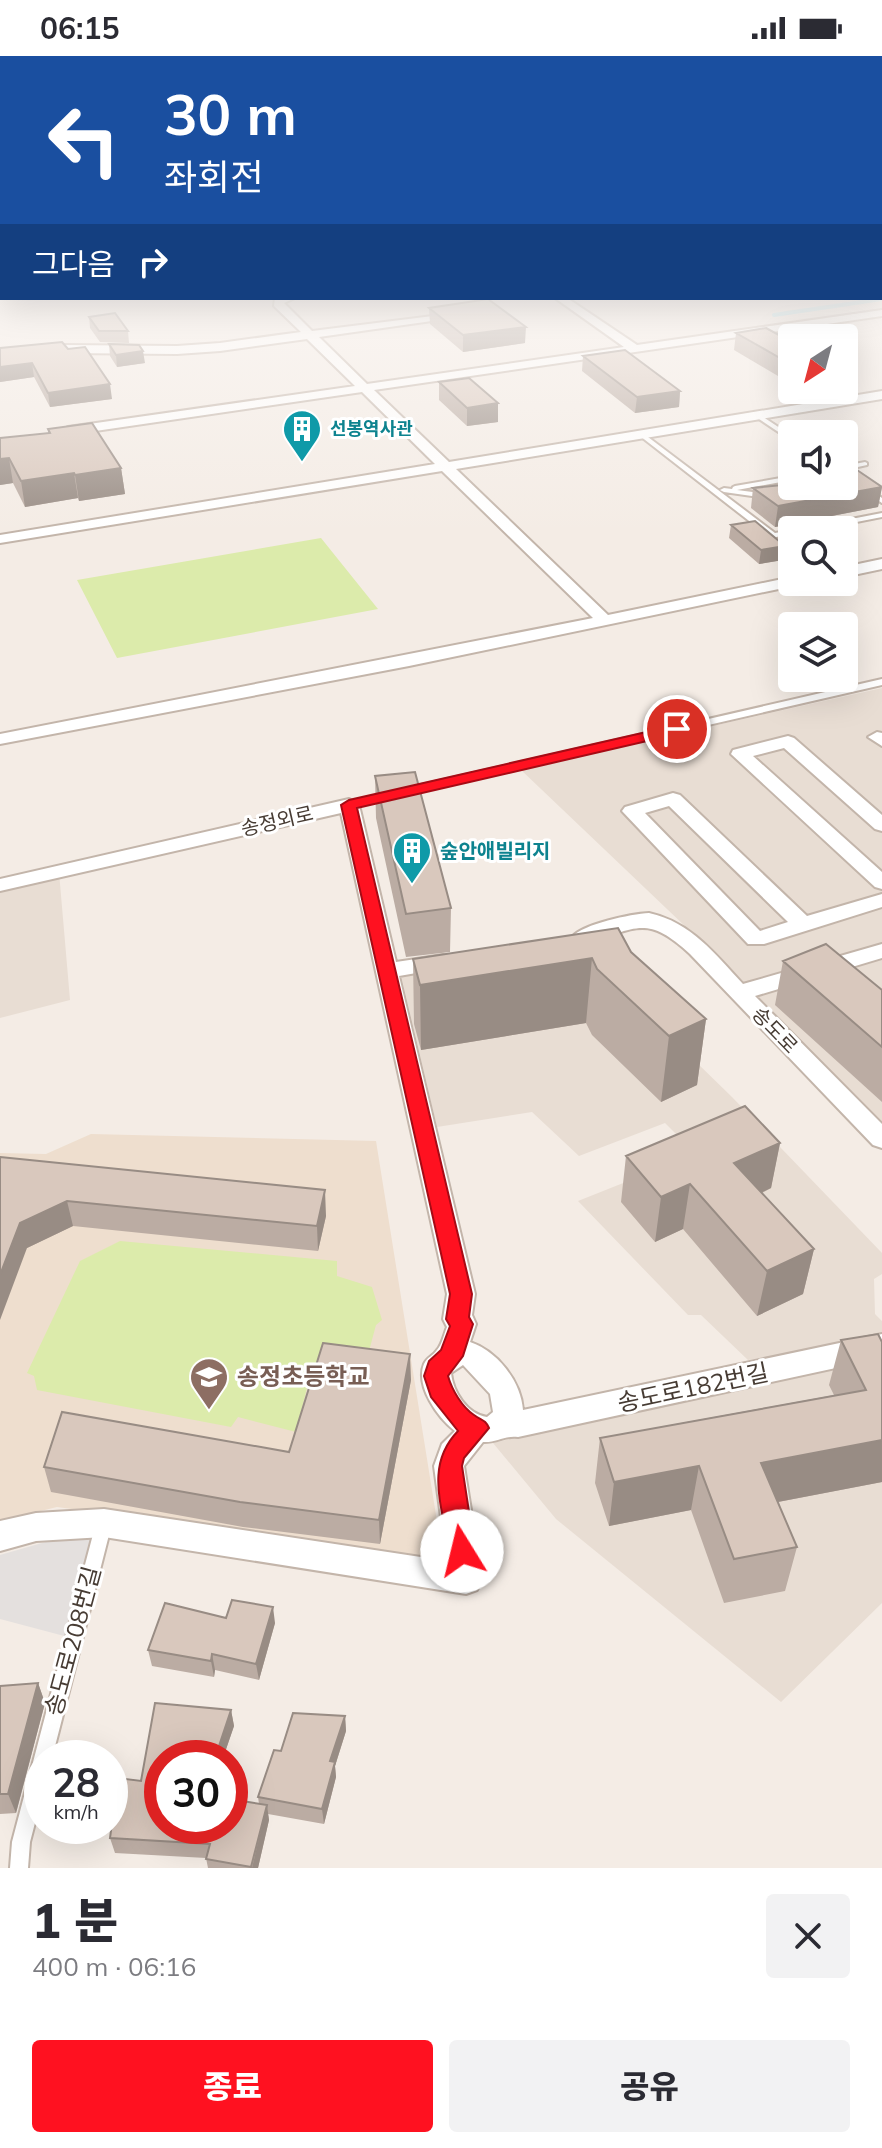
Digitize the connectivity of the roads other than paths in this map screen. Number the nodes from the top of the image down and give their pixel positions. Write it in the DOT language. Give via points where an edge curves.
graph roads {
  1 [pos="338,364"];
  2 [pos="536,364"];
  3 [pos="364,389"];
  4 [pos="882,395"];
  5 [pos="758,416"];
  6 [pos="778,430"];
  7 [pos="47,435"];
  8 [pos="642,435"];
  9 [pos="865,464"];
  10 [pos="858,465"];
  11 [pos="443,467"];
  12 [pos="778,480"];
  13 [pos="858,484"];
  14 [pos="719,491"];
  15 [pos="775,497"];
  16 [pos="882,501"];
  17 [pos="882,515"];
  18 [pos="858,520"];
  19 [pos="778,535"];
  20 [pos="0,539"];
  21 [pos="882,564"];
  22 [pos="858,569"];
  23 [pos="778,585"];
  24 [pos="603,619"];
  25 [pos="882,682"];
  26 [pos="0,739"];
  27 [pos="349,805"];
  28 [pos="882,825"];
  29 [pos="882,883"];
  30 [pos="0,885"];
  31 [pos="882,900"];
  32 [pos="803,924"];
  33 [pos="559,944"];
  34 [pos="882,951"];
  35 [pos="465,961"];
  36 [pos="387,971"];
  37 [pos="739,993"];
  38 [pos="882,1139"];
  39 [pos="882,1346"];
  40 [pos="451,1356"];
  41 [pos="490,1425"];
  42 [pos="104,1523"];
  43 [pos="0,1536"];
  44 [pos="47,1740"];
  45 [pos="24,1830"];
  46 [pos="19,1868"];
  1 -- 3 [label="street"];
  2 -- 3 [label="street"];
  3 -- 7 [label="street"];
  3 -- 11 [label="street"];
  4 -- 5 [label="street"];
  5 -- 6 [label="lane"];
  5 -- 8 [label="street"];
  8 -- 11 [label="street"];
  8 -- 14 [label="lane"];
  9 -- 10 [label="lane"];
  11 -- 20 [label="street"];
  11 -- 24 [label="street"];
  12 -- 14 [label="lane"];
  13 -- 16 [label="lane"];
  14 -- 15 [label="lane"];
  14 -- 19 [label="lane"];
  17 -- 18 [label="lane"];
  21 -- 22 [label="street"];
  23 -- 24 [label="street"];
  24 -- 26 [label="street"];
  25 -- 27 [label="lane, 송정외로"];
  27 -- 30 [label="street, 송정외로"];
  27 -- 36 [label="street"];
  28 -- 29 [label="street" via="788,742 740,754"];
  31 -- 32 [label="street"];
  32 -- 32 [label="street" via="756,939 632,811 673,799"];
  33 -- 37 [label="street" via="640,921 663,923 680,933"];
  34 -- 37 [label="street, 송도로"];
  35 -- 36 [label="street"];
  36 -- 40 [label="street" via="461,1294 457,1319 462,1324"];
  37 -- 38 [label="street, 송도로"];
  39 -- 41 [label="street, 송도로182번길" via="518,1424"];
  40 -- 41 [label="street" via="437,1368 440,1390 460,1417"];
  40 -- 41 [label="street" via="466,1352 477,1357 506,1396 509,1411"];
  41 -- 42 [label="street" via="453,1453 449,1466 466,1579"];
  42 -- 43 [label="street" via="36,1527"];
  42 -- 44 [label="lane, 송도로208번길"];
  45 -- 46 [label="lane, 송도로208번길"];
}
